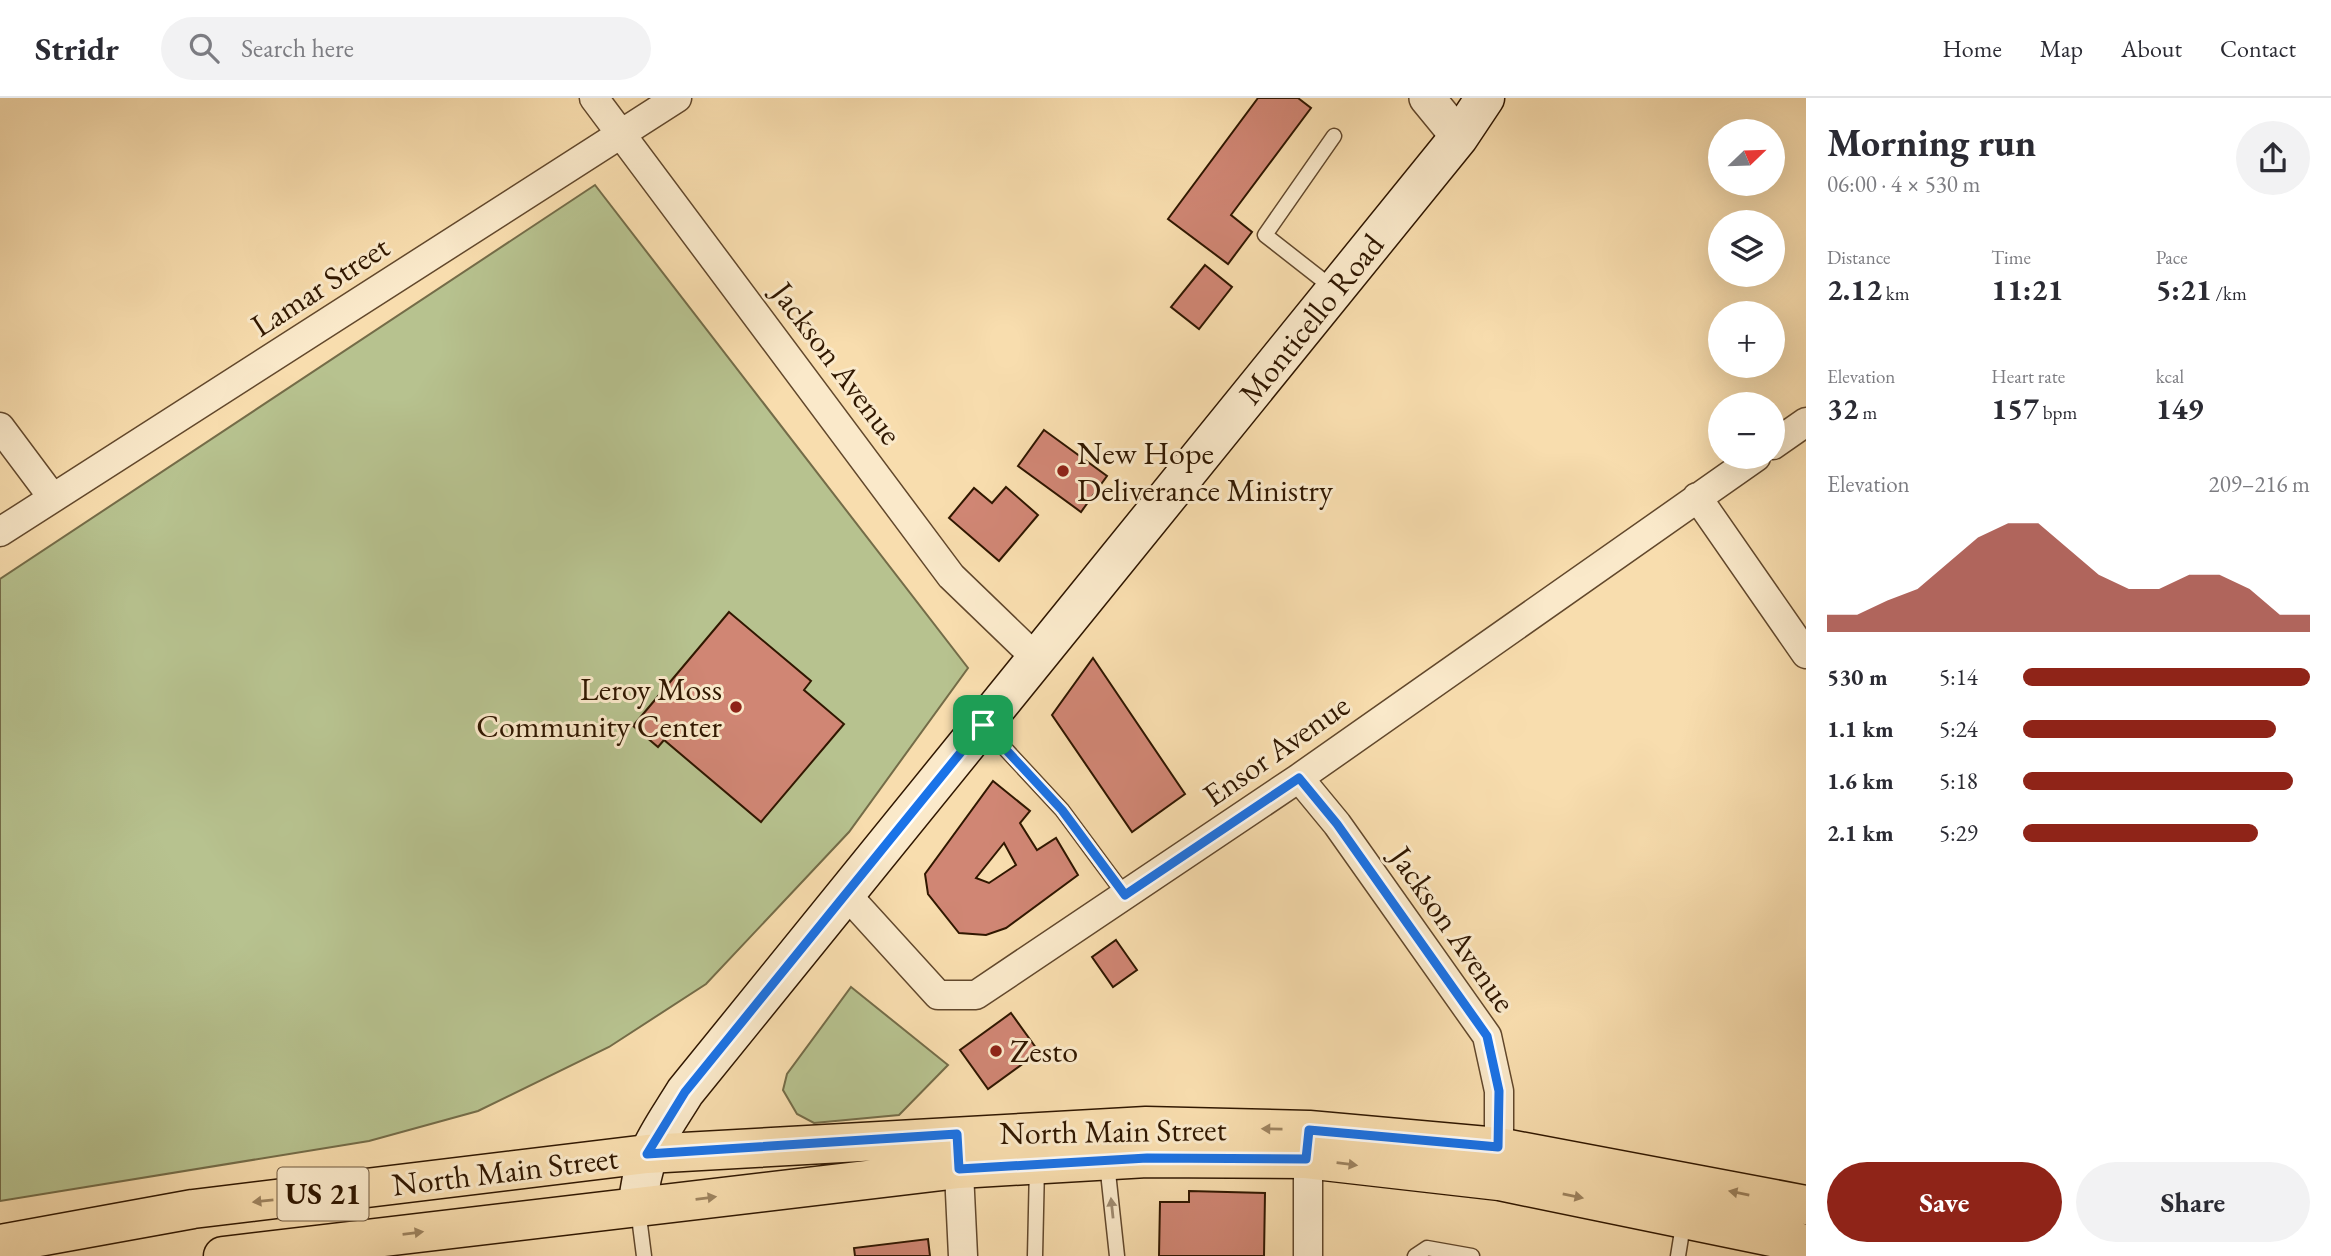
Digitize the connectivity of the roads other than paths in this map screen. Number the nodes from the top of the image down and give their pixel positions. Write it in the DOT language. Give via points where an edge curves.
graph roads {
  1 [pos="594,98"];
  2 [pos="677,98"];
  3 [pos="1427,98"];
  4 [pos="1485,98"];
  5 [pos="623,134"];
  6 [pos="1334,136"];
  7 [pos="1459,136"];
  8 [pos="1335,290"];
  9 [pos="1806,422"];
  10 [pos="0,427"];
  11 [pos="1785,437"];
  12 [pos="1739,469"];
  13 [pos="1698,497"];
  14 [pos="54,498"];
  15 [pos="0,532"];
  16 [pos="1806,653"];
  17 [pos="1036,658"];
  18 [pos="983,725"];
  19 [pos="1299,778"];
  20 [pos="846,894"];
  21 [pos="1125,895"];
  22 [pos="1307,1144"];
  23 [pos="958,1152"];
  24 [pos="647,1154"];
  25 [pos="1107,1160"];
  26 [pos="1037,1164"];
  27 [pos="1499,1164"];
  28 [pos="1688,1201"];
  29 [pos="1806,1205"];
  30 [pos="638,1206"];
  31 [pos="0,1244"];
  32 [pos="1786,1246"];
  33 [pos="223,1256"];
  34 [pos="644,1256"];
  35 [pos="963,1256"];
  36 [pos="1035,1256"];
  37 [pos="1117,1256"];
  38 [pos="1308,1256"];
  39 [pos="1415,1256"];
  40 [pos="1472,1256"];
  41 [pos="1678,1256"];
  1 -- 5 [label="street, Jackson Avenue"];
  2 -- 5 [label="street, Lamar Street"];
  3 -- 7 [label="street"];
  4 -- 7 [label="main road, Monticello Road"];
  5 -- 14 [label="street, Lamar Street"];
  5 -- 17 [label="street, Jackson Avenue" via="951,576"];
  6 -- 8 [label="lane" via="1265,235"];
  7 -- 8 [label="main road, Monticello Road"];
  8 -- 17 [label="main road, Monticello Road"];
  9 -- 11 [label="street"];
  10 -- 14 [label="street"];
  12 -- 13 [label="street, Ensor Avenue"];
  13 -- 16 [label="street"];
  13 -- 19 [label="street, Ensor Avenue"];
  14 -- 15 [label="street, Lamar Street"];
  17 -- 18 [label="main road, Monticello Road"];
  18 -- 20 [label="main road, Monticello Road"];
  18 -- 21 [label="lane" via="1062,810"];
  19 -- 21 [label="street, Ensor Avenue"];
  19 -- 27 [label="street, Jackson Avenue" via="1337,824 1487,1036 1499,1091"];
  20 -- 21 [label="street, Ensor Avenue" via="938,995 975,995"];
  20 -- 24 [label="main road, Monticello Road" via="685,1092"];
  22 -- 23 [label="main road, North Main Street / US 21, one-way" via="1146,1126"];
  22 -- 25 [label="main road, North Main Street / US 21"];
  22 -- 27 [label="main road, North Main Street / US 21"];
  22 -- 38 [label="street"];
  23 -- 24 [label="main road, North Main Street / US 21"];
  23 -- 26 [label="main road, North Main Street / US 21"];
  30 -- 23 [label="main road, North Main Street / US 21, one-way"];
  23 -- 35 [label="street"];
  24 -- 30 [label="main road, Monticello Road"];
  24 -- 31 [label="main road, North Main Street / US 21, one-way" via="192,1209"];
  25 -- 26 [label="main road, North Main Street / US 21"];
  37 -- 25 [label="lane, one-way"];
  26 -- 36 [label="lane"];
  27 -- 28 [label="main road, North Main Street / US 21"];
  29 -- 28 [label="main road, North Main Street / US 21, one-way"];
  28 -- 32 [label="main road, North Main Street / US 21"];
  28 -- 41 [label="lane"];
  33 -- 30 [label="main road, North Main Street / US 21, one-way"];
  30 -- 34 [label="lane"];
  39 -- 40 [label="lane" via="1427,1248"];
}
